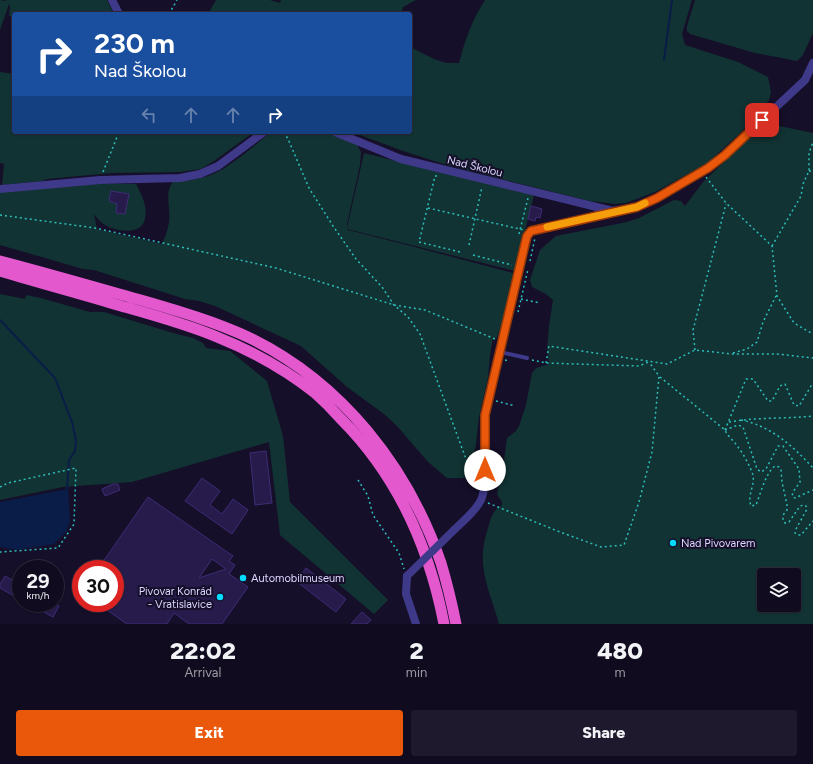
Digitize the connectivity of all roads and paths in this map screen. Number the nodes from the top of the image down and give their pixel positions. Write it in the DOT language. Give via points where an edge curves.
graph roads {
  1 [pos="112,0"];
  2 [pos="177,0"];
  3 [pos="118,12"];
  4 [pos="170,12"];
  5 [pos="813,63"];
  6 [pos="809,80"];
  7 [pos="118,134"];
  8 [pos="261,134"];
  9 [pos="285,134"];
  10 [pos="340,134"];
  11 [pos="813,142"];
  12 [pos="809,171"];
  13 [pos="813,171"];
  14 [pos="706,177"];
  15 [pos="442,178"];
  16 [pos="100,180"];
  17 [pos="476,186"];
  18 [pos="0,189"];
  19 [pos="520,196"];
  20 [pos="726,203"];
  21 [pos="428,208"];
  22 [pos="613,211"];
  23 [pos="0,215"];
  24 [pos="474,220"];
  25 [pos="520,229"];
  26 [pos="526,230"];
  27 [pos="536,234"];
  28 [pos="519,236"];
  29 [pos="469,245"];
  30 [pos="772,246"];
  31 [pos="460,252"];
  32 [pos="473,255"];
  33 [pos="0,261"];
  34 [pos="512,265"];
  35 [pos="0,271"];
  36 [pos="777,296"];
  37 [pos="521,299"];
  38 [pos="540,303"];
  39 [pos="394,305"];
  40 [pos="517,313"];
  41 [pos="813,334"];
  42 [pos="502,342"];
  43 [pos="695,350"];
  44 [pos="504,353"];
  45 [pos="732,354"];
  46 [pos="527,358"];
  47 [pos="813,358"];
  48 [pos="510,361"];
  49 [pos="649,362"];
  50 [pos="546,363"];
  51 [pos="660,376"];
  52 [pos="813,386"];
  53 [pos="496,401"];
  54 [pos="515,406"];
  55 [pos="813,416"];
  56 [pos="741,420"];
  57 [pos="728,422"];
  58 [pos="725,430"];
  59 [pos="813,468"];
  60 [pos="358,480"];
  61 [pos="0,487"];
  62 [pos="813,490"];
  63 [pos="481,500"];
  64 [pos="813,521"];
  65 [pos="0,552"];
  66 [pos="407,576"];
  67 [pos="416,624"];
  68 [pos="444,624"];
  69 [pos="456,624"];
  1 -- 3 [label="street"];
  2 -- 4 [label="path"];
  5 -- 6 [label="street"];
  6 -- 22 [label="street, Nad Školou" via="708,168 657,198 637,207"];
  7 -- 16 [label="path"];
  8 -- 16 [label="street" via="218,166 200,174 180,178"];
  9 -- 39 [label="path" via="309,188 333,226"];
  10 -- 22 [label="street, Nad Školou" via="401,158"];
  11 -- 12 [label="path" via="809,153"];
  12 -- 13 [label="path"];
  12 -- 30 [label="path" via="801,196"];
  14 -- 20 [label="path"];
  15 -- 21 [label="path" via="435,176"];
  16 -- 18 [label="street"];
  17 -- 24 [label="path" via="482,187"];
  19 -- 25 [label="path" via="528,198"];
  20 -- 30 [label="path"];
  20 -- 43 [label="path" via="693,330"];
  21 -- 24 [label="path"];
  21 -- 31 [label="path" via="419,242"];
  22 -- 42 [label="street, Nad Školou" via="531,231 527,236"];
  23 -- 39 [label="path" via="95,228 276,268"];
  24 -- 25 [label="path"];
  24 -- 29 [label="path"];
  25 -- 26 [label="path"];
  25 -- 28 [label="path"];
  27 -- 37 [label="path"];
  30 -- 36 [label="path"];
  32 -- 34 [label="path"];
  33 -- 69 [label="highway" via="176,310 212,323 250,338 311,376 364,426 398,471 430,534 441,564"];
  35 -- 68 [label="highway" via="216,336 277,367 315,394 355,433 397,493 412,520 432,571"];
  36 -- 41 [label="path" via="794,322"];
  36 -- 45 [label="path" via="763,322 757,342"];
  37 -- 38 [label="path"];
  37 -- 40 [label="path"];
  39 -- 42 [label="path" via="425,310"];
  39 -- 63 [label="path" via="408,317 420,334"];
  42 -- 44 [label="street, Nad Školou"];
  43 -- 45 [label="path"];
  43 -- 49 [label="path" via="667,364"];
  44 -- 46 [label="lane"];
  44 -- 48 [label="path" via="505,360"];
  44 -- 63 [label="street, Nad Školou" via="485,415 485,484"];
  45 -- 47 [label="path" via="777,354"];
  46 -- 50 [label="path"];
  49 -- 50 [label="path" via="639,366"];
  49 -- 50 [label="path" via="549,346"];
  49 -- 51 [label="path"];
  51 -- 58 [label="path"];
  51 -- 63 [label="path" via="652,452 624,545 601,547"];
  52 -- 57 [label="path" via="799,406 794,405 785,384 780,386 772,401 768,401 753,379 746,379"];
  53 -- 54 [label="path"];
  55 -- 56 [label="path"];
  56 -- 57 [label="path"];
  56 -- 59 [label="path" via="781,437"];
  57 -- 58 [label="path"];
  58 -- 62 [label="path" via="743,427 757,470 761,472 766,469 778,446 783,446 799,469 800,482 792,496 795,498"];
  58 -- 64 [label="path" via="738,446 753,476 749,500 751,506 756,505 772,469 776,466 781,470 787,504 787,510 783,515 785,523 789,522 800,506 804,505 808,509 795,533 801,535"];
  60 -- 66 [label="path" via="368,496 373,514 399,553"];
  61 -- 65 [label="path" via="76,468 74,524 58,548"];
  63 -- 66 [label="street, Nad Školou, bridge" via="473,512"];
  66 -- 67 [label="street" via="406,594"];
}
